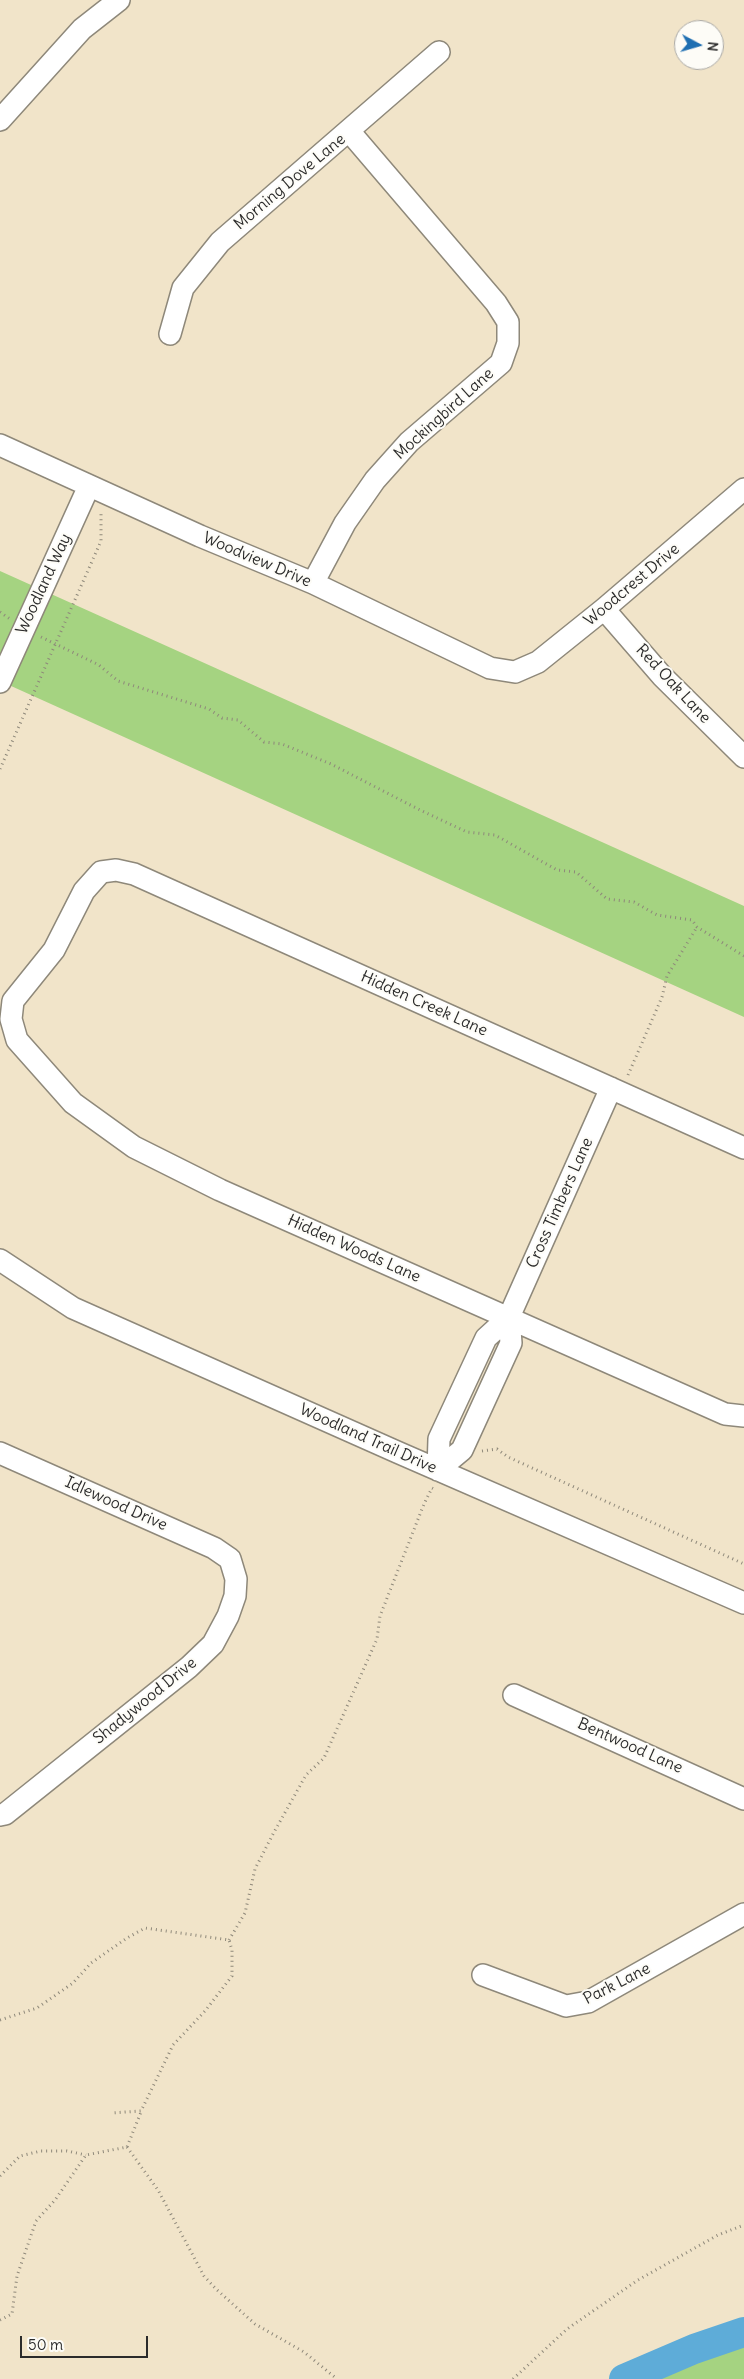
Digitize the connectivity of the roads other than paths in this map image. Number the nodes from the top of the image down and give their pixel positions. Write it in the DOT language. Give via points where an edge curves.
graph roads {
  1 [pos="119,0"];
  2 [pos="439,52"];
  3 [pos="0,120"];
  4 [pos="349,132"];
  5 [pos="170,334"];
  6 [pos="0,445"];
  7 [pos="89,486"];
  8 [pos="744,489"];
  9 [pos="313,583"];
  10 [pos="604,609"];
  11 [pos="515,672"];
  12 [pos="0,682"];
  13 [pos="744,757"];
  14 [pos="11,1019"];
  15 [pos="616,1090"];
  16 [pos="744,1148"];
  17 [pos="0,1260"];
  18 [pos="508,1317"];
  19 [pos="744,1416"];
  20 [pos="0,1453"];
  21 [pos="438,1470"];
  22 [pos="230,1559"];
  23 [pos="744,1603"];
  24 [pos="514,1694"];
  25 [pos="744,1799"];
  26 [pos="3,1814"];
  27 [pos="744,1914"];
  28 [pos="483,1975"];
  1 -- 3 [label="street" via="82,29"];
  2 -- 4 [label="street, Morning Dove Lane"];
  4 -- 5 [label="street, Morning Dove Lane" via="220,242 183,288"];
  4 -- 9 [label="street, Mockingbird Lane" via="496,302 508,322 508,343 500,363 409,442 374,480 345,523"];
  6 -- 7 [label="street, Woodview Drive"];
  7 -- 9 [label="street, Woodview Drive"];
  7 -- 12 [label="street, Woodland Way"];
  8 -- 10 [label="street, Woodcrest Drive"];
  9 -- 11 [label="street, Woodview Drive" via="490,668"];
  10 -- 11 [label="street, Woodcrest Drive" via="538,662"];
  10 -- 13 [label="street, Red Oak Lane" via="662,676"];
  14 -- 15 [label="street, Hidden Creek Lane" via="12,1000 54,950 84,891 101,872 116,870 134,874"];
  14 -- 18 [label="street, Hidden Woods Lane" via="17,1040 73,1103 134,1147 220,1190"];
  15 -- 16 [label="street, Hidden Creek Lane"];
  15 -- 18 [label="street, Cross Timbers Lane"];
  17 -- 21 [label="street, Woodland Trail Drive" via="73,1308"];
  18 -- 19 [label="street, Hidden Woods Lane" via="725,1414"];
  18 -- 21 [label="street, Cross Timbers Lane" via="486,1338 447,1422 439,1440"];
  20 -- 22 [label="street, Idlewood Drive" via="214,1548"];
  21 -- 23 [label="street, Woodland Trail Drive"];
  22 -- 26 [label="street, Shadywood Drive" via="236,1579 235,1596 213,1644 189,1667"];
  24 -- 25 [label="street, Bentwood Lane"];
  27 -- 28 [label="street, Park Lane" via="588,2002 566,2006"];
}
